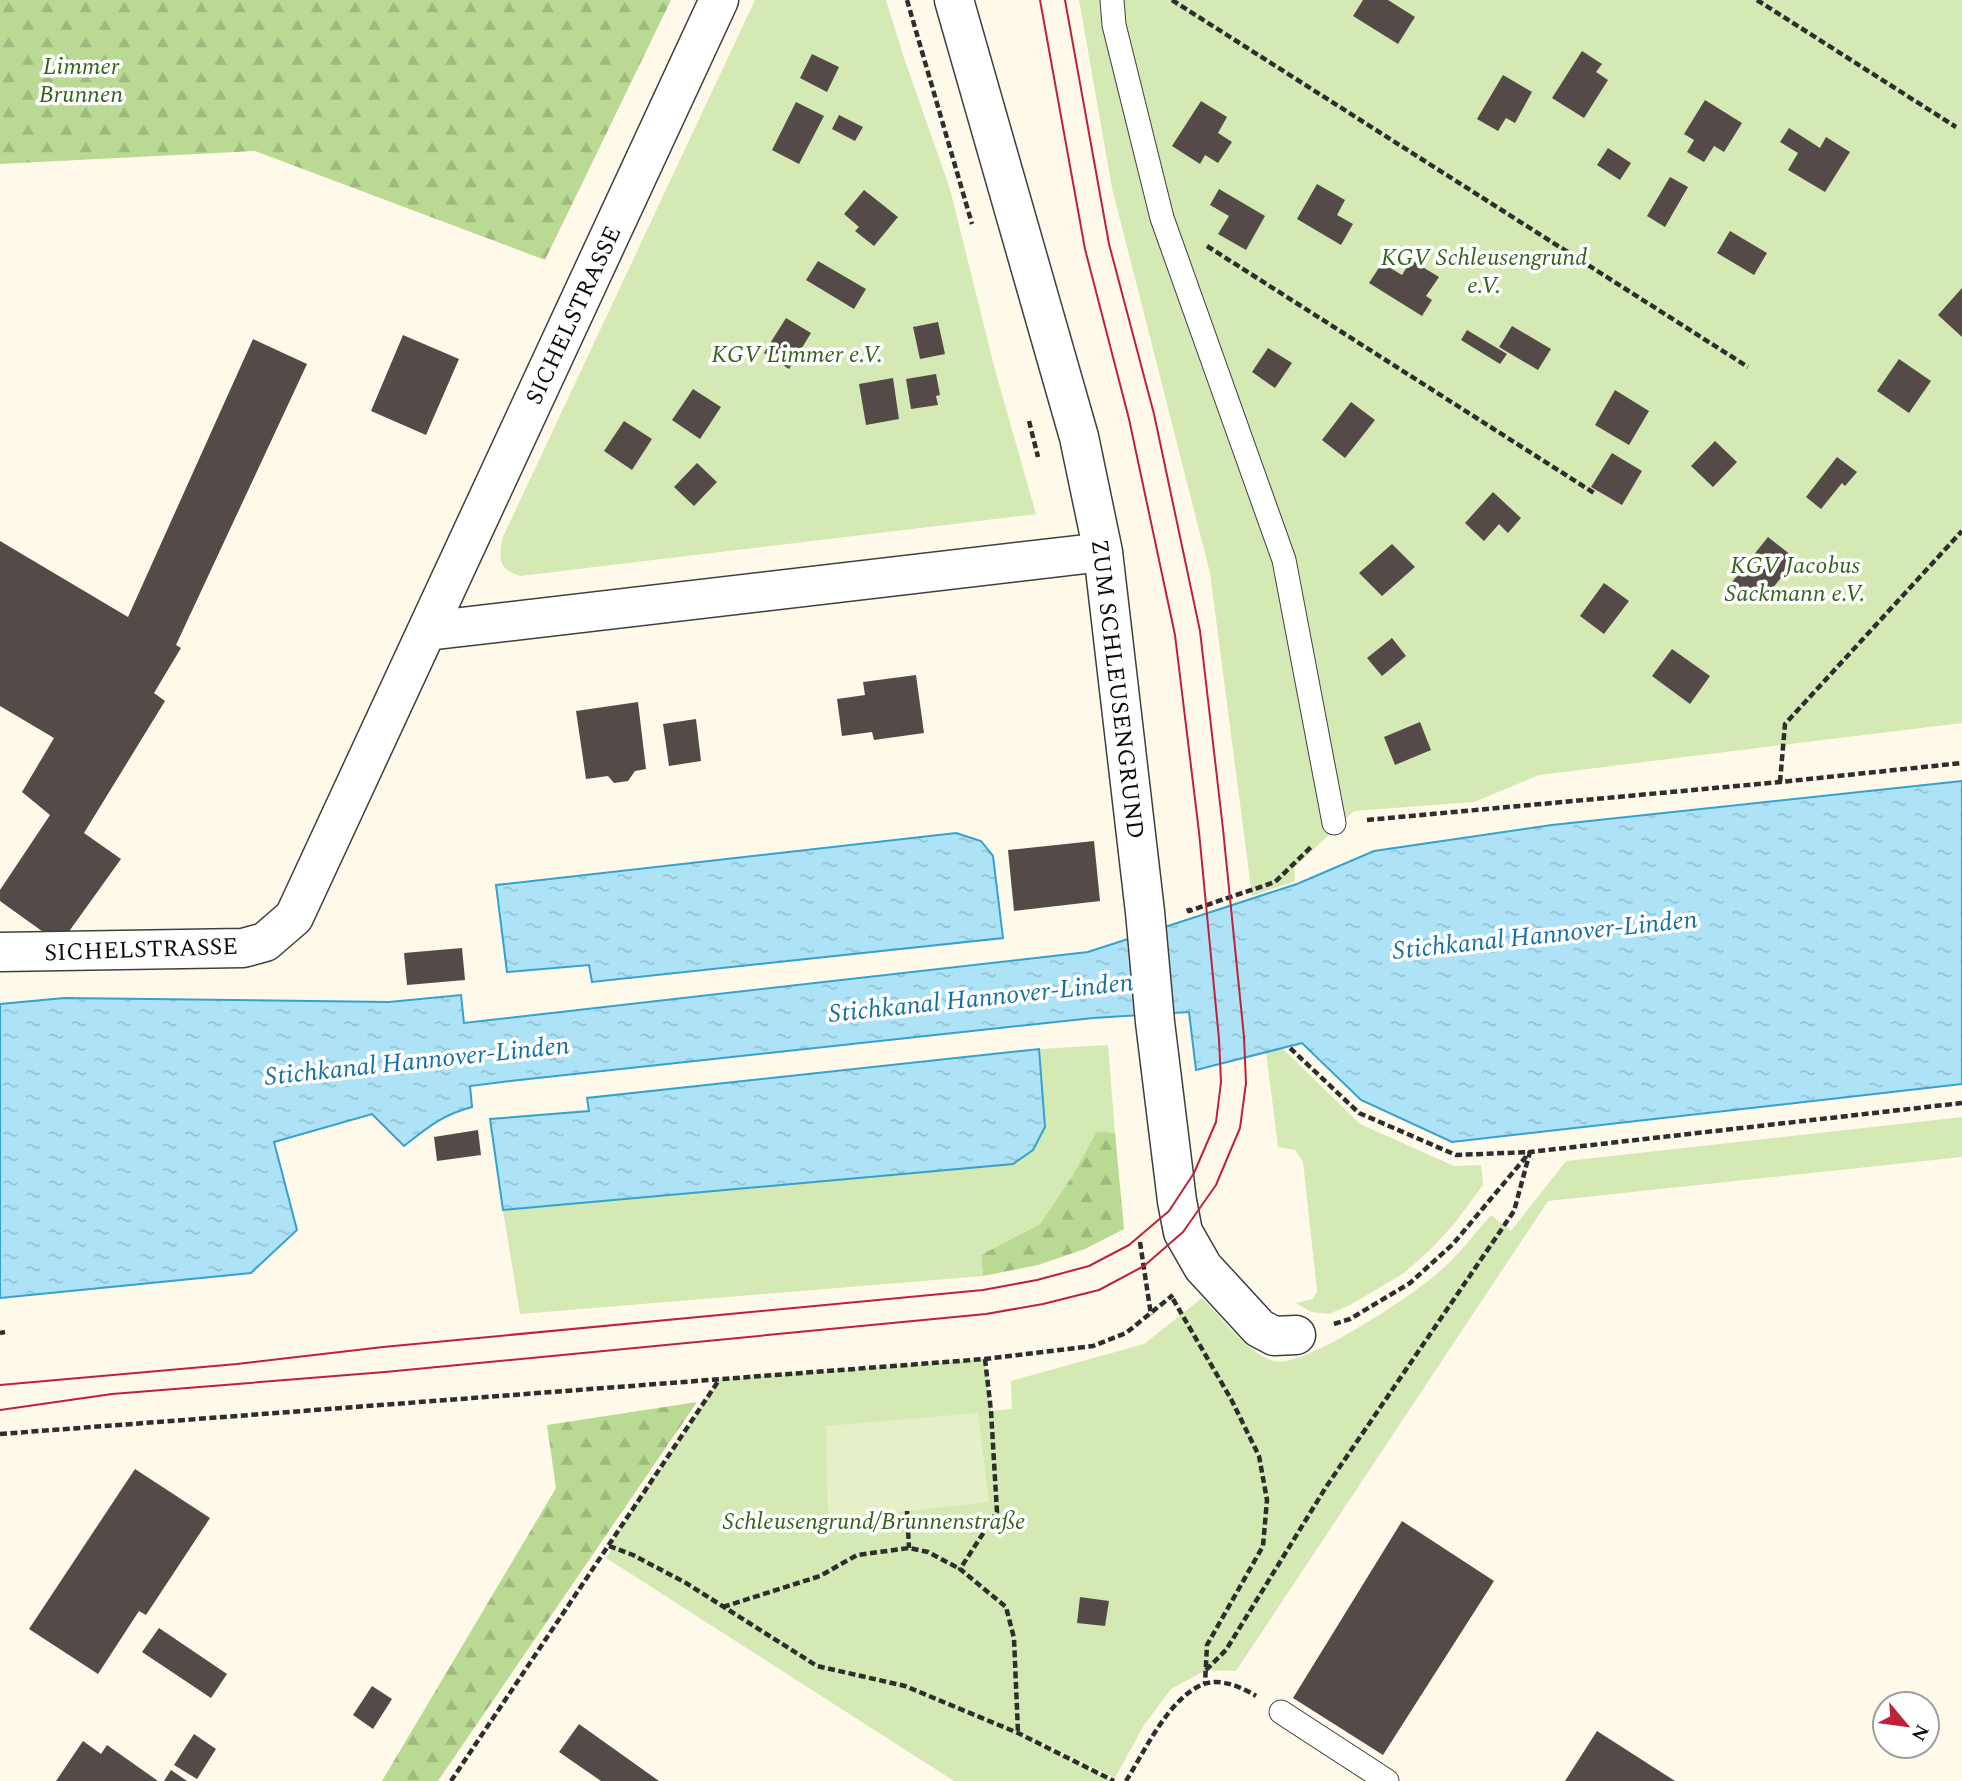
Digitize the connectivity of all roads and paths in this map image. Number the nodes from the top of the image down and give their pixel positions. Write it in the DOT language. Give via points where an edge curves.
graph roads {
  1 [pos="719,0"];
  2 [pos="907,0"];
  3 [pos="954,0"];
  4 [pos="1112,0"];
  5 [pos="1172,0"];
  6 [pos="1756,0"];
  7 [pos="1956,128"];
  8 [pos="1162,218"];
  9 [pos="974,230"];
  10 [pos="1748,367"];
  11 [pos="1027,414"];
  12 [pos="1041,466"];
  13 [pos="1594,493"];
  14 [pos="1962,531"];
  15 [pos="1103,552"];
  16 [pos="426,631"];
  17 [pos="1962,763"];
  18 [pos="1780,782"];
  19 [pos="1334,823"];
  20 [pos="1189,911"];
  21 [pos="0,952"];
  22 [pos="1289,1047"];
  23 [pos="1962,1103"];
  24 [pos="1530,1152"];
  25 [pos="1203,1267"];
  26 [pos="1172,1296"];
  27 [pos="1296,1335"];
  28 [pos="985,1359"];
  29 [pos="720,1380"];
  30 [pos="0,1434"];
  31 [pos="907,1511"];
  32 [pos="609,1546"];
  33 [pos="909,1548"];
  34 [pos="960,1569"];
  35 [pos="723,1607"];
  36 [pos="1206,1670"];
  37 [pos="1205,1684"];
  38 [pos="1281,1712"];
  39 [pos="1018,1733"];
  40 [pos="450,1781"];
  41 [pos="1114,1781"];
  42 [pos="1126,1781"];
  43 [pos="1387,1781"];
  1 -- 16 [label="street, SICHELSTRASSE"];
  2 -- 9 [label="path"];
  3 -- 15 [label="street, ZUM SCHLEUSENGRUND" via="1079,437"];
  4 -- 8 [label="lane" via="1114,25"];
  5 -- 10 [label="path"];
  6 -- 7 [label="path"];
  8 -- 13 [label="path"];
  8 -- 19 [label="lane" via="1284,560"];
  11 -- 12 [label="path"];
  14 -- 18 [label="path" via="1785,724"];
  15 -- 16 [label="street"];
  15 -- 25 [label="street, ZUM SCHLEUSENGRUND" via="1177,1201 1183,1231"];
  16 -- 21 [label="street, SICHELSTRASSE" via="294,917 265,942 243,948"];
  17 -- 18 [label="path"];
  18 -- 19 [label="path"];
  19 -- 20 [label="path" via="1275,882"];
  22 -- 24 [label="path" via="1359,1114 1456,1155"];
  23 -- 24 [label="path"];
  24 -- 27 [label="path" via="1453,1244 1410,1283 1350,1319"];
  24 -- 36 [label="path" via="1514,1212 1326,1487 1226,1650"];
  25 -- 26 [label="path"];
  25 -- 27 [label="street, ZUM SCHLEUSENGRUND" via="1259,1328 1274,1336"];
  26 -- 28 [label="path" via="1126,1333 1093,1346"];
  26 -- 36 [label="path" via="1259,1456 1267,1500 1264,1546 1207,1645"];
  28 -- 29 [label="path"];
  28 -- 34 [label="path" via="997,1512"];
  29 -- 30 [label="path"];
  29 -- 32 [label="path"];
  31 -- 33 [label="path"];
  32 -- 35 [label="path" via="686,1583"];
  32 -- 40 [label="path"];
  33 -- 34 [label="path" via="928,1552"];
  33 -- 35 [label="path" via="857,1555 820,1576"];
  34 -- 39 [label="path" via="1006,1607 1014,1638"];
  35 -- 39 [label="path" via="817,1666 905,1685"];
  36 -- 37 [label="path"];
  37 -- 38 [label="path" via="1225,1683"];
  37 -- 42 [label="path" via="1180,1699"];
  38 -- 43 [label="lane"];
  39 -- 41 [label="path"];
}
